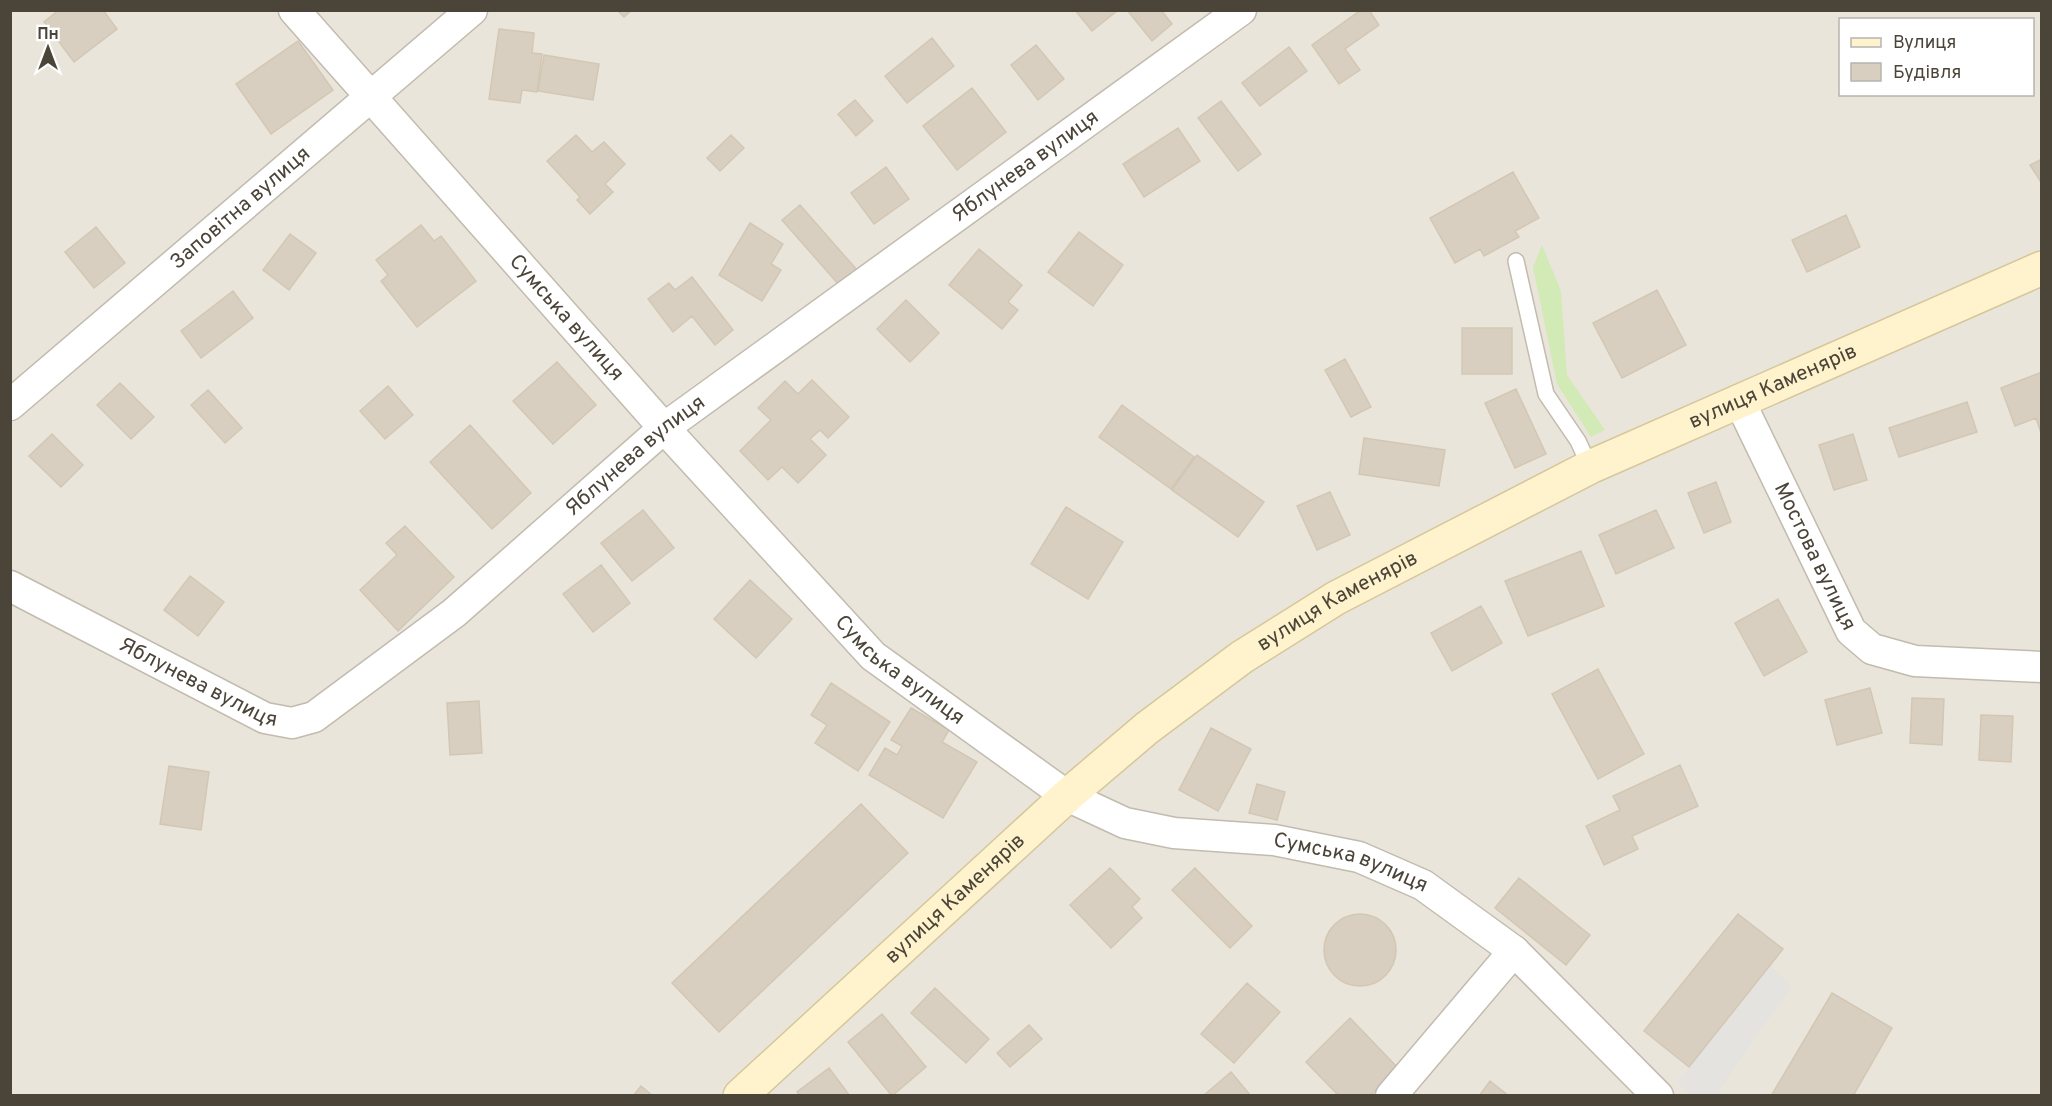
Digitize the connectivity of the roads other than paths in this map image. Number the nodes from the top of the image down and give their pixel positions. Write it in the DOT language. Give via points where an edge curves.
graph roads {
  1 [pos="294,10"];
  2 [pos="472,10"];
  3 [pos="1241,10"];
  4 [pos="370,97"];
  5 [pos="1516,261"];
  6 [pos="2042,268"];
  7 [pos="1739,400"];
  8 [pos="10,405"];
  9 [pos="664,428"];
  10 [pos="1590,467"];
  11 [pos="10,586"];
  12 [pos="2042,667"];
  13 [pos="1067,796"];
  14 [pos="1514,951"];
  15 [pos="740,1095"];
  16 [pos="1391,1095"];
  17 [pos="1658,1095"];
  1 -- 4 [label="street, Сумська вулиця"];
  2 -- 4 [label="street, Заповітна вулиця"];
  3 -- 9 [label="street, Яблунева вулиця"];
  4 -- 8 [label="street, Заповітна вулиця"];
  4 -- 9 [label="street, Сумська вулиця"];
  5 -- 10 [label="lane" via="1546,394 1578,441"];
  6 -- 7 [label="street, вулиця Каменярів"];
  7 -- 10 [label="street, вулиця Каменярів"];
  7 -- 12 [label="street, Мостова вулиця" via="1851,631 1872,649 1915,661"];
  9 -- 11 [label="street, Яблунева вулиця" via="454,613 314,717 292,723 265,718"];
  9 -- 13 [label="street, Сумська вулиця" via="873,656"];
  10 -- 13 [label="street, вулиця Каменярів" via="1336,598 1242,657 1147,728"];
  13 -- 14 [label="street, Сумська вулиця" via="1125,823 1144,827 1274,840 1359,857 1423,885"];
  13 -- 15 [label="street, вулиця Каменярів"];
  14 -- 16 [label="street"];
  14 -- 17 [label="street, Сумська вулиця"];
}
